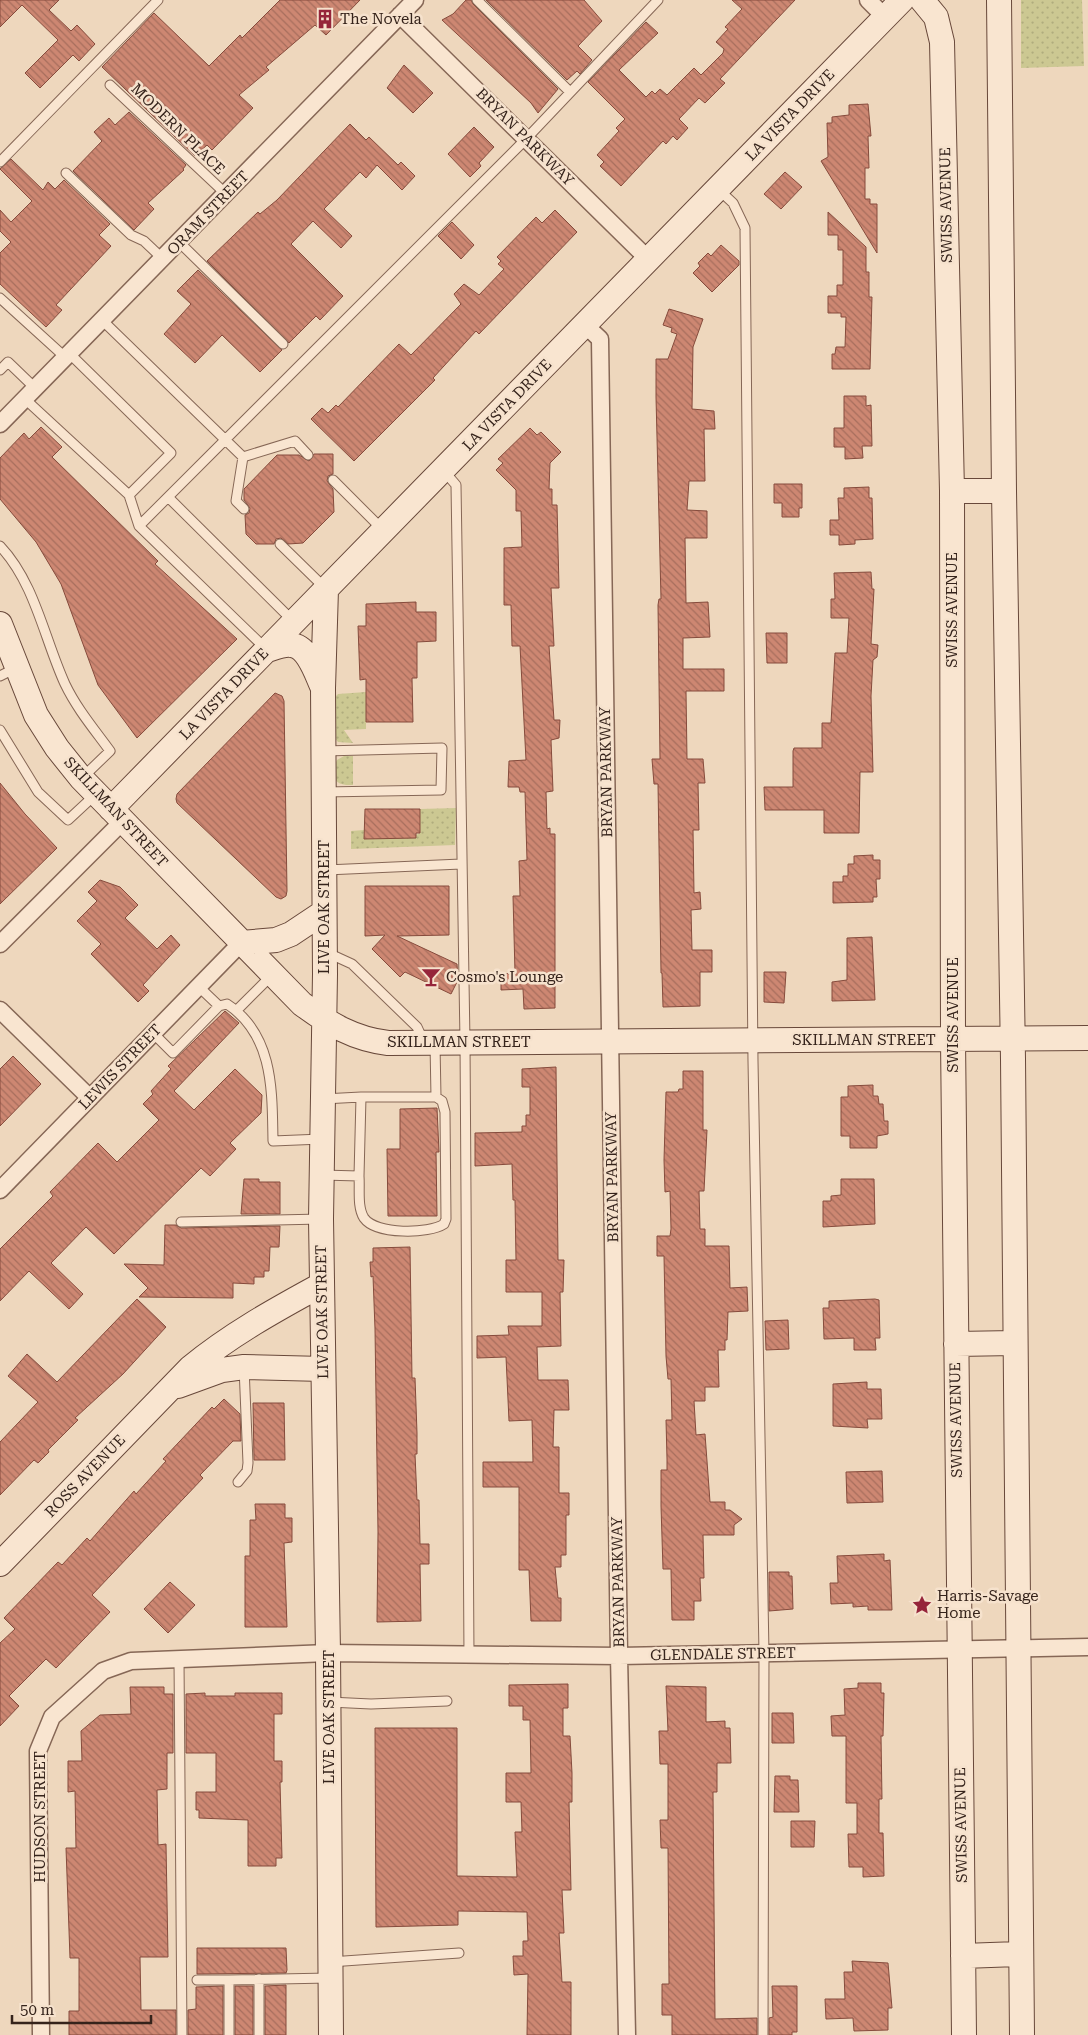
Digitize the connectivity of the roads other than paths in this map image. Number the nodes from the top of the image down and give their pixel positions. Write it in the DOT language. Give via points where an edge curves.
graph roads {
  1 [pos="158,0"];
  2 [pos="415,0"];
  3 [pos="477,0"];
  4 [pos="658,0"];
  5 [pos="868,0"];
  6 [pos="902,0"];
  7 [pos="922,0"];
  8 [pos="999,0"];
  9 [pos="400,15"];
  10 [pos="885,17"];
  11 [pos="110,85"];
  12 [pos="570,92"];
  13 [pos="526,139"];
  14 [pos="0,162"];
  15 [pos="66,173"];
  16 [pos="718,189"];
  17 [pos="226,194"];
  18 [pos="179,242"];
  19 [pos="163,259"];
  20 [pos="649,260"];
  21 [pos="0,298"];
  22 [pos="103,321"];
  23 [pos="585,325"];
  24 [pos="283,344"];
  25 [pos="68,356"];
  26 [pos="0,370"];
  27 [pos="30,394"];
  28 [pos="0,424"];
  29 [pos="226,442"];
  30 [pos="308,455"];
  31 [pos="242,457"];
  32 [pos="444,471"];
  33 [pos="333,480"];
  34 [pos="952,491"];
  35 [pos="1004,491"];
  36 [pos="129,495"];
  37 [pos="169,498"];
  38 [pos="244,509"];
  39 [pos="139,526"];
  40 [pos="384,531"];
  41 [pos="280,544"];
  42 [pos="0,546"];
  43 [pos="326,589"];
  44 [pos="294,622"];
  45 [pos="0,624"];
  46 [pos="267,650"];
  47 [pos="8,672"];
  48 [pos="324,688"];
  49 [pos="0,730"];
  50 [pos="323,751"];
  51 [pos="323,792"];
  52 [pos="103,801"];
  53 [pos="461,864"];
  54 [pos="323,870"];
  55 [pos="324,912"];
  56 [pos="240,943"];
  57 [pos="0,944"];
  58 [pos="324,951"];
  59 [pos="272,974"];
  60 [pos="198,986"];
  61 [pos="219,1006"];
  62 [pos="0,1010"];
  63 [pos="237,1010"];
  64 [pos="323,1020"];
  65 [pos="153,1033"];
  66 [pos="1088,1038"];
  67 [pos="1012,1039"];
  68 [pos="953,1040"];
  69 [pos="610,1041"];
  70 [pos="752,1041"];
  71 [pos="465,1042"];
  72 [pos="430,1043"];
  73 [pos="361,1097"];
  74 [pos="436,1097"];
  75 [pos="90,1098"];
  76 [pos="322,1099"];
  77 [pos="322,1139"];
  78 [pos="322,1176"];
  79 [pos="359,1176"];
  80 [pos="0,1190"];
  81 [pos="321,1219"];
  82 [pos="181,1222"];
  83 [pos="321,1285"];
  84 [pos="1014,1343"];
  85 [pos="956,1344"];
  86 [pos="244,1367"];
  87 [pos="323,1368"];
  88 [pos="169,1389"];
  89 [pos="238,1482"];
  90 [pos="0,1564"];
  91 [pos="1088,1648"];
  92 [pos="1018,1649"];
  93 [pos="958,1650"];
  94 [pos="764,1653"];
  95 [pos="328,1654"];
  96 [pos="469,1656"];
  97 [pos="619,1656"];
  98 [pos="179,1660"];
  99 [pos="447,1701"];
  100 [pos="329,1702"];
  101 [pos="459,1953"];
  102 [pos="1020,1954"];
  103 [pos="963,1956"];
  104 [pos="330,1970"];
  105 [pos="259,1979"];
  106 [pos="197,1980"];
  107 [pos="229,1980"];
  108 [pos="41,2035"];
  109 [pos="182,2035"];
  110 [pos="229,2035"];
  111 [pos="259,2035"];
  112 [pos="331,2035"];
  113 [pos="628,2035"];
  114 [pos="763,2035"];
  115 [pos="964,2035"];
  116 [pos="1022,2035"];
  1 -- 14 [label="lane"];
  2 -- 9 [label="street, ORAM STREET"];
  3 -- 12 [label="lane"];
  4 -- 12 [label="lane"];
  5 -- 10 [label="street"];
  6 -- 10 [label="street, LA VISTA DRIVE"];
  7 -- 34 [label="street, SWISS AVENUE" via="936,18 942,42"];
  8 -- 35 [label="street"];
  9 -- 13 [label="street, BRYAN PARKWAY"];
  9 -- 17 [label="street, ORAM STREET"];
  10 -- 16 [label="street, LA VISTA DRIVE"];
  11 -- 17 [label="lane, MODERN PLACE"];
  12 -- 13 [label="lane"];
  13 -- 20 [label="street, BRYAN PARKWAY"];
  13 -- 29 [label="lane"];
  15 -- 19 [label="lane" via="131,235 144,241"];
  16 -- 20 [label="street, LA VISTA DRIVE"];
  16 -- 70 [label="lane" via="733,203 745,228"];
  17 -- 18 [label="street, ORAM STREET"];
  18 -- 19 [label="street, ORAM STREET"];
  18 -- 24 [label="lane"];
  19 -- 22 [label="street, ORAM STREET"];
  20 -- 23 [label="street, LA VISTA DRIVE"];
  21 -- 25 [label="lane"];
  22 -- 25 [label="street, ORAM STREET"];
  22 -- 29 [label="lane"];
  23 -- 32 [label="street, LA VISTA DRIVE"];
  23 -- 69 [label="street, BRYAN PARKWAY" via="600,339"];
  25 -- 27 [label="street, ORAM STREET"];
  25 -- 36 [label="lane" via="171,453"];
  26 -- 27 [label="lane" via="8,362"];
  27 -- 28 [label="street, ORAM STREET"];
  27 -- 36 [label="lane"];
  29 -- 31 [label="lane"];
  29 -- 37 [label="lane"];
  30 -- 31 [label="lane" via="294,441"];
  31 -- 38 [label="lane" via="236,500"];
  32 -- 40 [label="street, LA VISTA DRIVE"];
  32 -- 53 [label="lane" via="456,485"];
  33 -- 40 [label="lane"];
  34 -- 35 [label="street"];
  34 -- 68 [label="street, SWISS AVENUE"];
  35 -- 67 [label="street"];
  36 -- 39 [label="lane"];
  37 -- 39 [label="lane"];
  37 -- 44 [label="lane"];
  39 -- 46 [label="lane"];
  40 -- 43 [label="street, LA VISTA DRIVE"];
  41 -- 43 [label="lane"];
  42 -- 52 [label="lane" via="25,582 75,703 110,750"];
  43 -- 44 [label="street, LA VISTA DRIVE"];
  43 -- 48 [label="street, LIVE OAK STREET"];
  44 -- 46 [label="street, LA VISTA DRIVE"];
  45 -- 47 [label="street, SKILLMAN STREET"];
  46 -- 48 [label="street" via="291,645 300,649 309,658"];
  46 -- 52 [label="street, LA VISTA DRIVE"];
  47 -- 52 [label="street, SKILLMAN STREET" via="57,748"];
  48 -- 50 [label="street, LIVE OAK STREET"];
  49 -- 52 [label="lane" via="38,792 68,820"];
  50 -- 51 [label="street, LIVE OAK STREET"];
  50 -- 51 [label="lane" via="442,748 441,790"];
  51 -- 54 [label="street, LIVE OAK STREET"];
  52 -- 56 [label="street, SKILLMAN STREET"];
  52 -- 57 [label="street, LA VISTA DRIVE"];
  53 -- 54 [label="lane"];
  53 -- 71 [label="lane"];
  54 -- 55 [label="street, LIVE OAK STREET"];
  55 -- 56 [label="street" via="276,940"];
  55 -- 58 [label="street, LIVE OAK STREET"];
  56 -- 59 [label="street, SKILLMAN STREET"];
  56 -- 60 [label="street, LEWIS STREET"];
  58 -- 64 [label="street, LIVE OAK STREET"];
  58 -- 72 [label="lane" via="352,964"];
  59 -- 63 [label="lane"];
  59 -- 64 [label="street, SKILLMAN STREET"];
  60 -- 61 [label="lane"];
  60 -- 65 [label="street, LEWIS STREET"];
  61 -- 63 [label="lane" via="227,1004"];
  61 -- 65 [label="lane" via="173,1053"];
  62 -- 75 [label="street"];
  63 -- 77 [label="lane" via="253,1029 264,1050 272,1080 273,1140"];
  64 -- 72 [label="street, SKILLMAN STREET" via="348,1034 371,1041"];
  64 -- 76 [label="street, LIVE OAK STREET"];
  65 -- 75 [label="street, LEWIS STREET"];
  66 -- 67 [label="street, SKILLMAN STREET"];
  67 -- 68 [label="street, SKILLMAN STREET"];
  67 -- 84 [label="street"];
  68 -- 70 [label="street, SKILLMAN STREET"];
  68 -- 85 [label="street, SWISS AVENUE"];
  69 -- 70 [label="street, SKILLMAN STREET"];
  69 -- 71 [label="street, SKILLMAN STREET"];
  69 -- 97 [label="street, BRYAN PARKWAY"];
  70 -- 94 [label="lane"];
  71 -- 72 [label="street, SKILLMAN STREET"];
  71 -- 96 [label="lane"];
  72 -- 74 [label="lane"];
  73 -- 74 [label="lane"];
  73 -- 76 [label="lane"];
  73 -- 79 [label="lane"];
  74 -- 79 [label="lane" via="442,1101 446,1112 444,1224 429,1230 377,1228 364,1217"];
  75 -- 80 [label="street, LEWIS STREET"];
  76 -- 77 [label="street, LIVE OAK STREET"];
  77 -- 78 [label="street, LIVE OAK STREET"];
  78 -- 79 [label="lane"];
  78 -- 81 [label="street, LIVE OAK STREET"];
  81 -- 82 [label="lane"];
  81 -- 83 [label="street, LIVE OAK STREET"];
  83 -- 87 [label="street, LIVE OAK STREET"];
  83 -- 88 [label="street, ROSS AVENUE" via="212,1349"];
  84 -- 85 [label="street"];
  84 -- 92 [label="street"];
  85 -- 93 [label="street, SWISS AVENUE"];
  86 -- 87 [label="street, ROSS AVENUE"];
  86 -- 88 [label="street, ROSS AVENUE" via="222,1370"];
  86 -- 89 [label="lane" via="248,1463 247,1471"];
  87 -- 95 [label="street, LIVE OAK STREET"];
  88 -- 90 [label="street, ROSS AVENUE"];
  91 -- 92 [label="street, GLENDALE STREET"];
  92 -- 93 [label="street, GLENDALE STREET"];
  92 -- 102 [label="street"];
  93 -- 94 [label="street, GLENDALE STREET"];
  93 -- 103 [label="street, SWISS AVENUE"];
  94 -- 97 [label="street, GLENDALE STREET"];
  94 -- 114 [label="lane"];
  95 -- 96 [label="street, GLENDALE STREET"];
  95 -- 98 [label="street, HUDSON STREET"];
  95 -- 100 [label="street, LIVE OAK STREET"];
  96 -- 97 [label="street, GLENDALE STREET"];
  97 -- 113 [label="street, BRYAN PARKWAY"];
  98 -- 108 [label="street, HUDSON STREET" via="131,1661 103,1671 52,1717 43,1735 38,1751"];
  98 -- 109 [label="lane"];
  99 -- 100 [label="lane"];
  100 -- 104 [label="street, LIVE OAK STREET"];
  101 -- 104 [label="lane"];
  102 -- 103 [label="street"];
  102 -- 116 [label="street"];
  103 -- 115 [label="street, SWISS AVENUE"];
  104 -- 105 [label="lane"];
  104 -- 112 [label="street, LIVE OAK STREET"];
  105 -- 107 [label="lane"];
  105 -- 111 [label="lane"];
  106 -- 107 [label="lane"];
  107 -- 110 [label="lane"];
}
